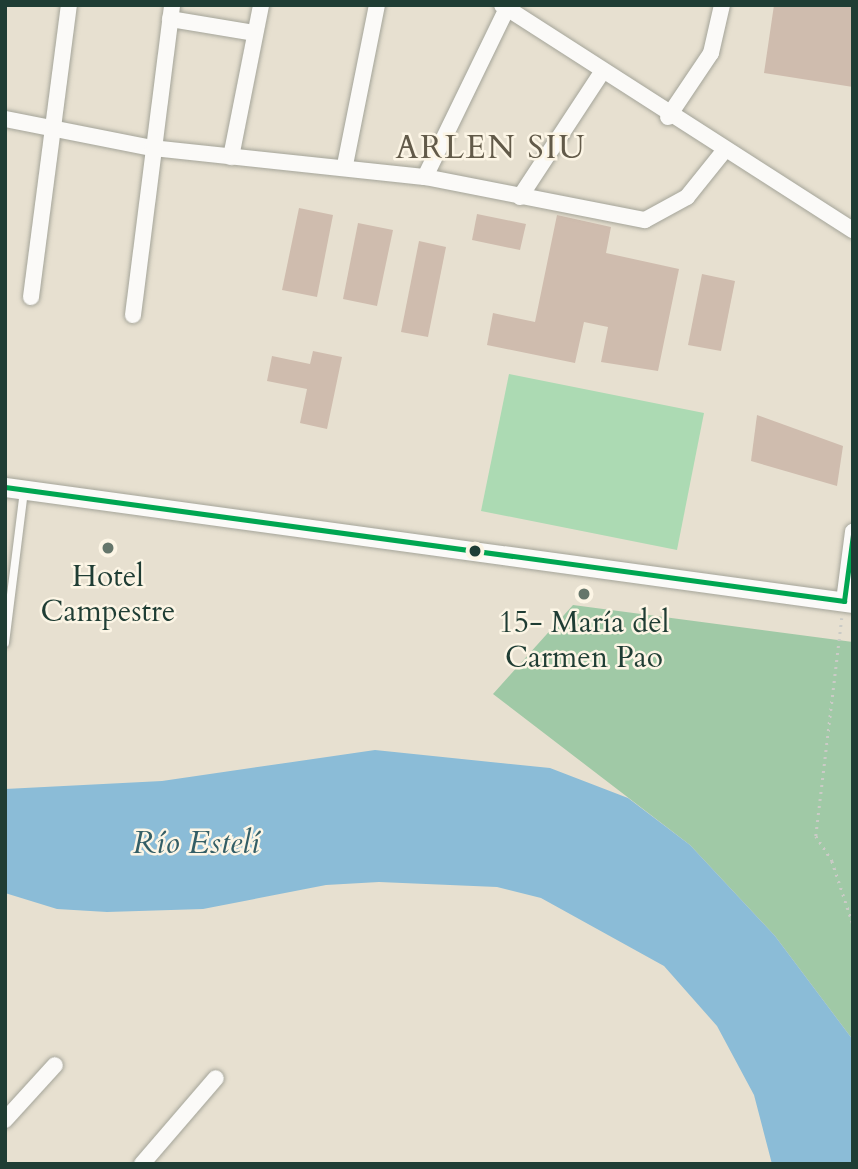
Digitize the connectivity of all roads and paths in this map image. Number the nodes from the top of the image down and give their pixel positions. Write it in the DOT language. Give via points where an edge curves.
graph roads {
  1 [pos="69,5"];
  2 [pos="261,5"];
  3 [pos="377,5"];
  4 [pos="722,5"];
  5 [pos="504,7"];
  6 [pos="171,12"];
  7 [pos="255,33"];
  8 [pos="602,72"];
  9 [pos="668,117"];
  10 [pos="5,118"];
  11 [pos="57,129"];
  12 [pos="152,148"];
  13 [pos="724,151"];
  14 [pos="231,157"];
  15 [pos="345,164"];
  16 [pos="425,177"];
  17 [pos="520,197"];
  18 [pos="853,230"];
  19 [pos="31,297"];
  20 [pos="133,315"];
  21 [pos="15,489"];
  22 [pos="853,532"];
  23 [pos="848,602"];
  24 [pos="5,643"];
  25 [pos="853,924"];
  26 [pos="55,1065"];
  27 [pos="216,1078"];
  28 [pos="5,1120"];
  29 [pos="142,1164"];
  1 -- 11 [label="street"];
  2 -- 7 [label="street"];
  3 -- 15 [label="street"];
  4 -- 9 [label="street" via="711,53"];
  5 -- 8 [label="street"];
  5 -- 16 [label="street"];
  6 -- 7 [label="street"];
  6 -- 12 [label="street"];
  7 -- 14 [label="street"];
  8 -- 9 [label="street"];
  8 -- 17 [label="street"];
  9 -- 13 [label="street"];
  10 -- 11 [label="street"];
  11 -- 12 [label="street"];
  11 -- 19 [label="street"];
  12 -- 14 [label="street"];
  12 -- 20 [label="street"];
  13 -- 17 [label="street" via="687,197 645,220"];
  13 -- 18 [label="street"];
  14 -- 15 [label="street"];
  15 -- 16 [label="street"];
  16 -- 17 [label="street"];
  21 -- 23 [label="street"];
  21 -- 24 [label="lane"];
  22 -- 23 [label="street"];
  23 -- 25 [label="path" via="816,836 832,861"];
  26 -- 28 [label="street"];
  27 -- 29 [label="street"];
}
